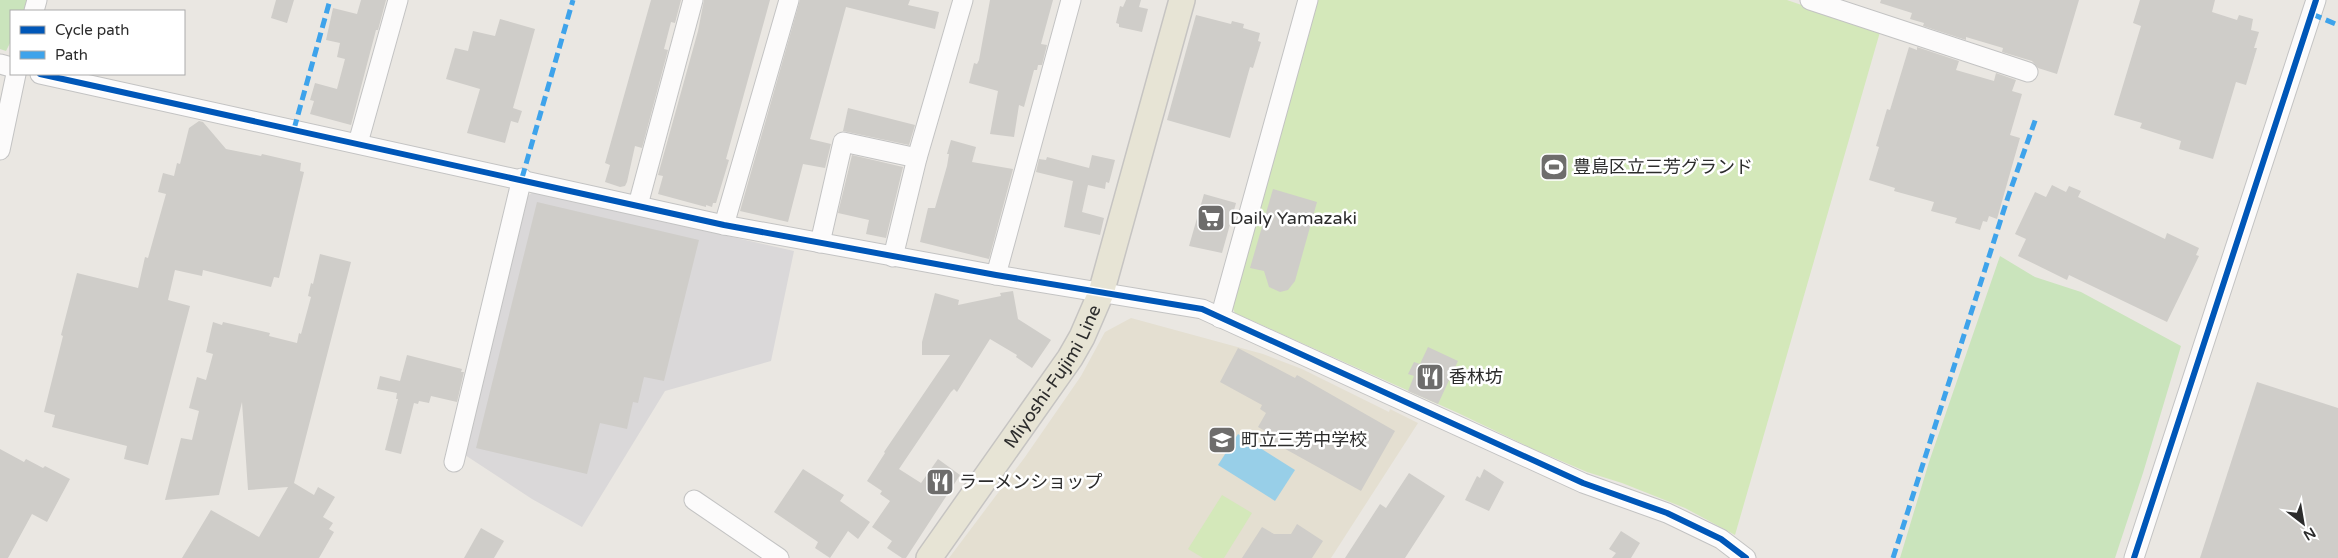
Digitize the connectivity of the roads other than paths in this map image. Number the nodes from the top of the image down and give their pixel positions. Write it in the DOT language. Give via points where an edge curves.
graph roads {
  1 [pos="398,0"];
  2 [pos="693,0"];
  3 [pos="789,0"];
  4 [pos="963,0"];
  5 [pos="1071,0"];
  6 [pos="1182,0"];
  7 [pos="1308,0"];
  8 [pos="1810,0"];
  9 [pos="2314,7"];
  10 [pos="2028,72"];
  11 [pos="16,75"];
  12 [pos="45,75"];
  13 [pos="358,143"];
  14 [pos="0,150"];
  15 [pos="917,158"];
  16 [pos="522,178"];
  17 [pos="638,204"];
  18 [pos="724,224"];
  19 [pos="820,243"];
  20 [pos="893,257"];
  21 [pos="996,275"];
  22 [pos="1101,293"];
  23 [pos="1220,318"];
  24 [pos="454,462"];
  25 [pos="694,500"];
  26 [pos="779,558"];
  27 [pos="929,558"];
  28 [pos="1746,558"];
  29 [pos="2134,558"];
  1 -- 13 [label="street"];
  2 -- 17 [label="street"];
  3 -- 18 [label="street"];
  4 -- 15 [label="street"];
  5 -- 21 [label="street"];
  6 -- 22 [label="main road, Miyoshi-Fujimi Line"];
  7 -- 23 [label="street"];
  8 -- 10 [label="street"];
  9 -- 29 [label="street"];
  11 -- 14 [label="street"];
  12 -- 13 [label="street"];
  13 -- 16 [label="street"];
  15 -- 19 [label="street" via="843,142"];
  15 -- 20 [label="street"];
  16 -- 17 [label="street"];
  16 -- 24 [label="street"];
  17 -- 18 [label="street"];
  18 -- 19 [label="street"];
  19 -- 20 [label="street"];
  20 -- 21 [label="street"];
  21 -- 22 [label="street"];
  22 -- 23 [label="street" via="1202,309"];
  22 -- 27 [label="main road, Miyoshi-Fujimi Line" via="1070,358"];
  23 -- 28 [label="street" via="1583,483 1667,513 1721,539"];
  25 -- 26 [label="street"];
}
